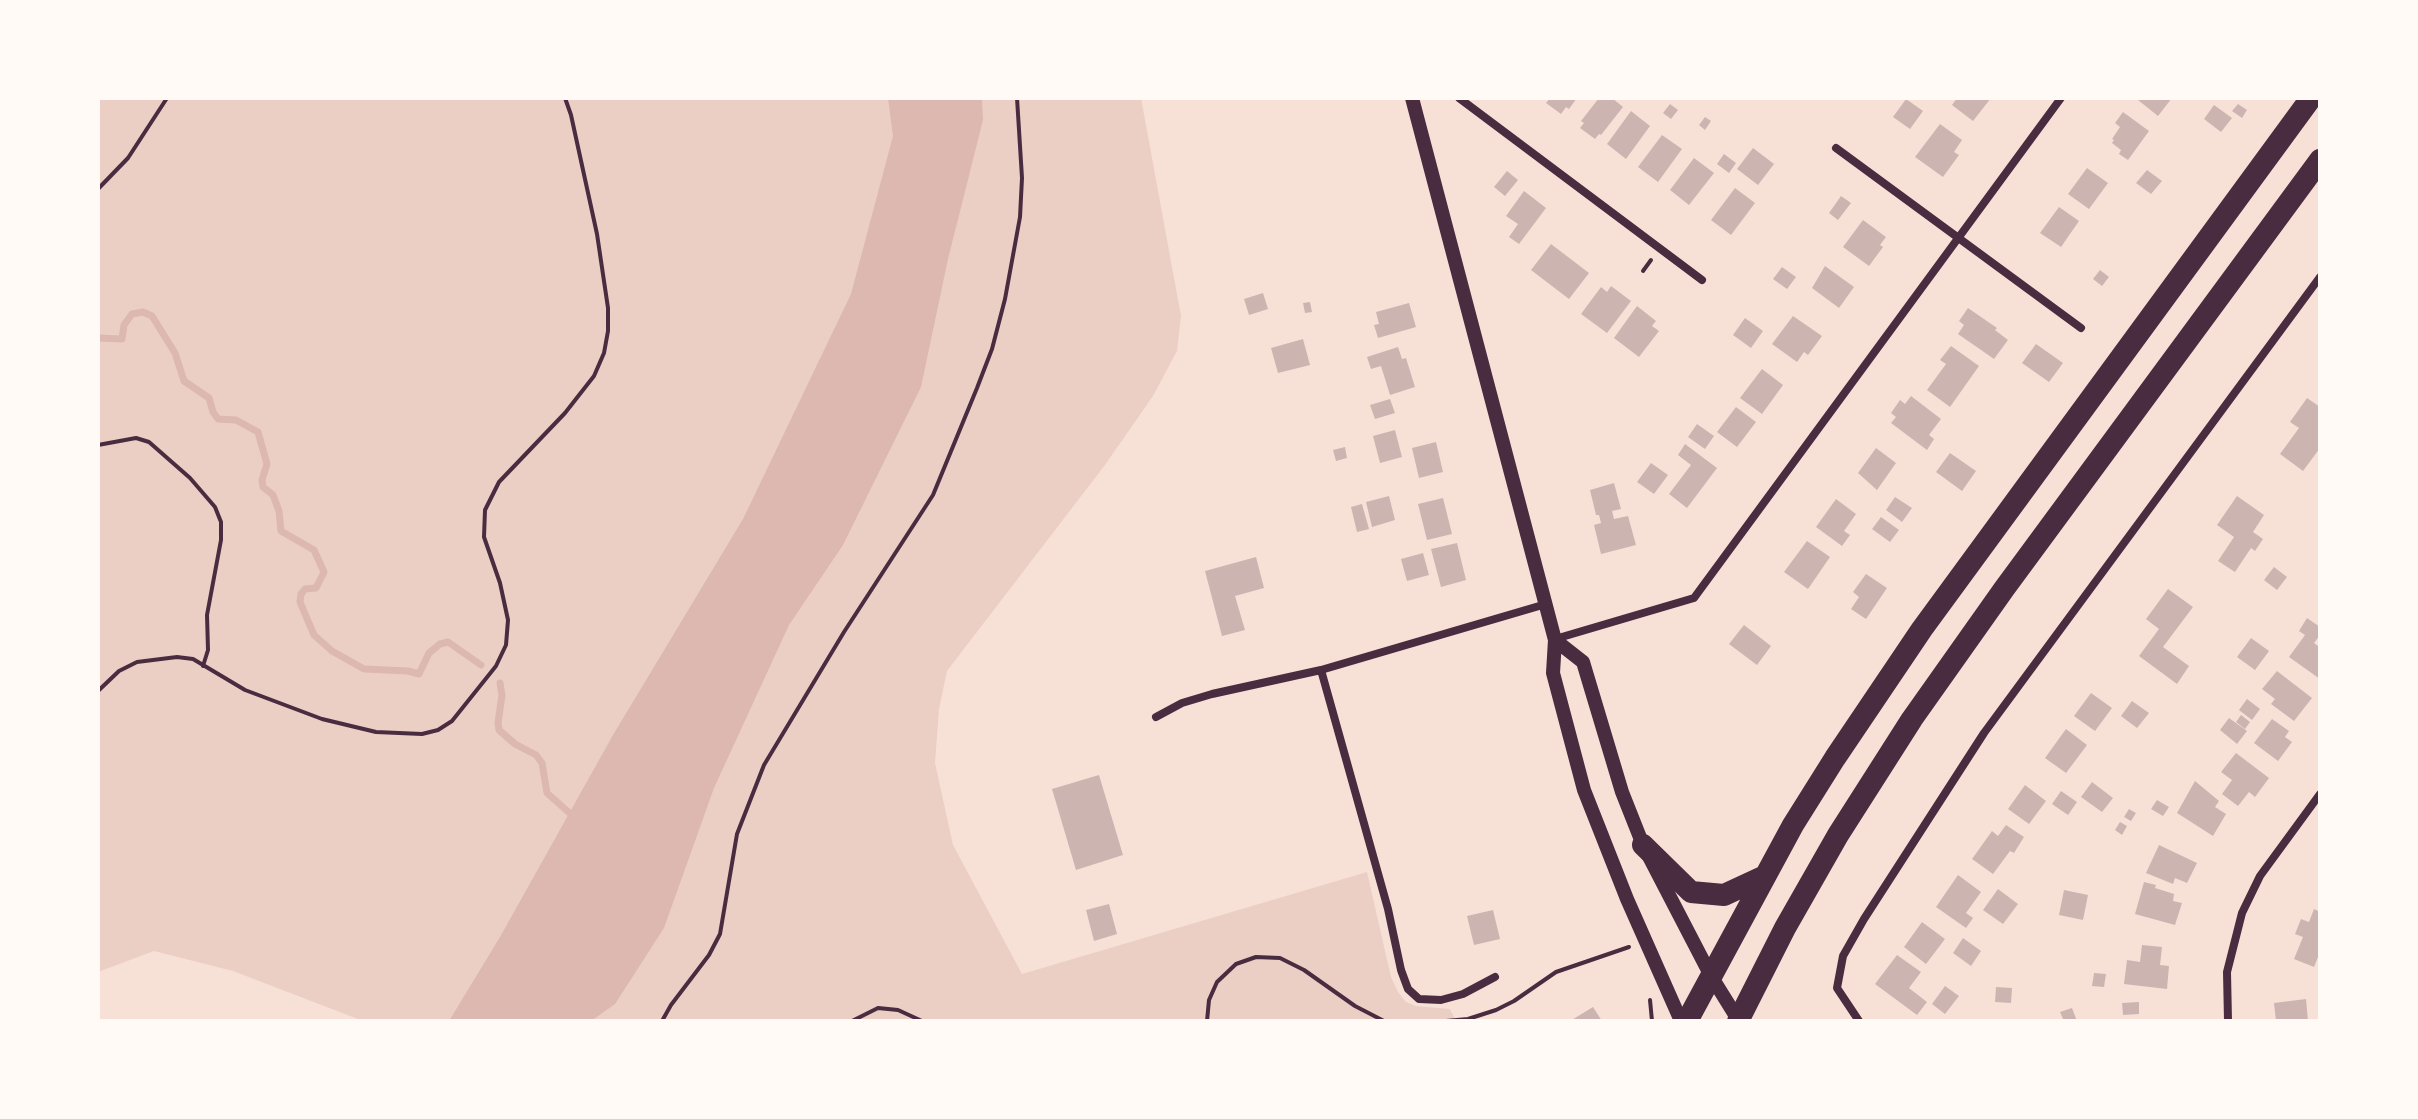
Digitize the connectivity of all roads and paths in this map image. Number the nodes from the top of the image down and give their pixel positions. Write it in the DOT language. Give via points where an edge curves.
graph roads {
  1 [pos="167,98"];
  2 [pos="565,98"];
  3 [pos="1017,98"];
  4 [pos="1412,98"];
  5 [pos="1459,98"];
  6 [pos="2061,98"];
  7 [pos="2311,98"];
  8 [pos="1836,148"];
  9 [pos="2320,160"];
  10 [pos="98,189"];
  11 [pos="1959,238"];
  12 [pos="2320,277"];
  13 [pos="1702,280"];
  14 [pos="2081,328"];
  15 [pos="98,445"];
  16 [pos="1546,604"];
  17 [pos="1555,640"];
  18 [pos="203,666"];
  19 [pos="1321,670"];
  20 [pos="98,691"];
  21 [pos="1156,717"];
  22 [pos="2320,794"];
  23 [pos="1643,845"];
  24 [pos="1765,876"];
  25 [pos="1629,946"];
  26 [pos="1711,976"];
  27 [pos="1495,977"];
  28 [pos="662,1021"];
  29 [pos="852,1021"];
  30 [pos="922,1021"];
  31 [pos="1207,1021"];
  32 [pos="1384,1021"];
  33 [pos="1446,1021"];
  34 [pos="1684,1021"];
  35 [pos="1738,1021"];
  36 [pos="1859,1021"];
  37 [pos="2228,1021"];
  1 -- 10 [label="path" via="128,158"];
  2 -- 18 [label="path" via="597,234 608,331 594,376 499,482 485,510 484,537 508,620 506,645 496,666 452,721 422,734 376,732 322,719 245,690"];
  3 -- 28 [label="path" via="1020,217 1005,299 982,375 933,495 764,765 737,834 720,934"];
  4 -- 16 [label="street"];
  5 -- 13 [label="street"];
  6 -- 11 [label="street"];
  7 -- 24 [label="highway" via="1922,629 1835,758"];
  8 -- 11 [label="street"];
  9 -- 35 [label="highway" via="1912,719 1838,835"];
  11 -- 14 [label="street"];
  11 -- 17 [label="street" via="1694,598"];
  12 -- 36 [label="street" via="1984,733 1864,919 1843,956 1837,988"];
  15 -- 18 [label="path" via="136,438 149,442 215,507 221,540"];
  16 -- 17 [label="street"];
  16 -- 19 [label="street"];
  17 -- 23 [label="street" via="1583,662"];
  17 -- 34 [label="street" via="1553,673 1584,790"];
  18 -- 20 [label="path" via="177,657 137,662"];
  19 -- 21 [label="street" via="1212,694"];
  19 -- 27 [label="street" via="1408,989 1419,999 1441,1000"];
  22 -- 37 [label="street" via="2260,876 2242,913 2227,972"];
  23 -- 24 [label="highway" via="1691,892 1724,895"];
  23 -- 26 [label="street"];
  24 -- 26 [label="highway"];
  25 -- 33 [label="path" via="1556,972 1496,1010"];
  26 -- 34 [label="highway"];
  26 -- 35 [label="street"];
  29 -- 30 [label="path" via="878,1008"];
  31 -- 32 [label="path" via="1217,982 1236,964 1256,957 1280,958 1304,970"];
}
